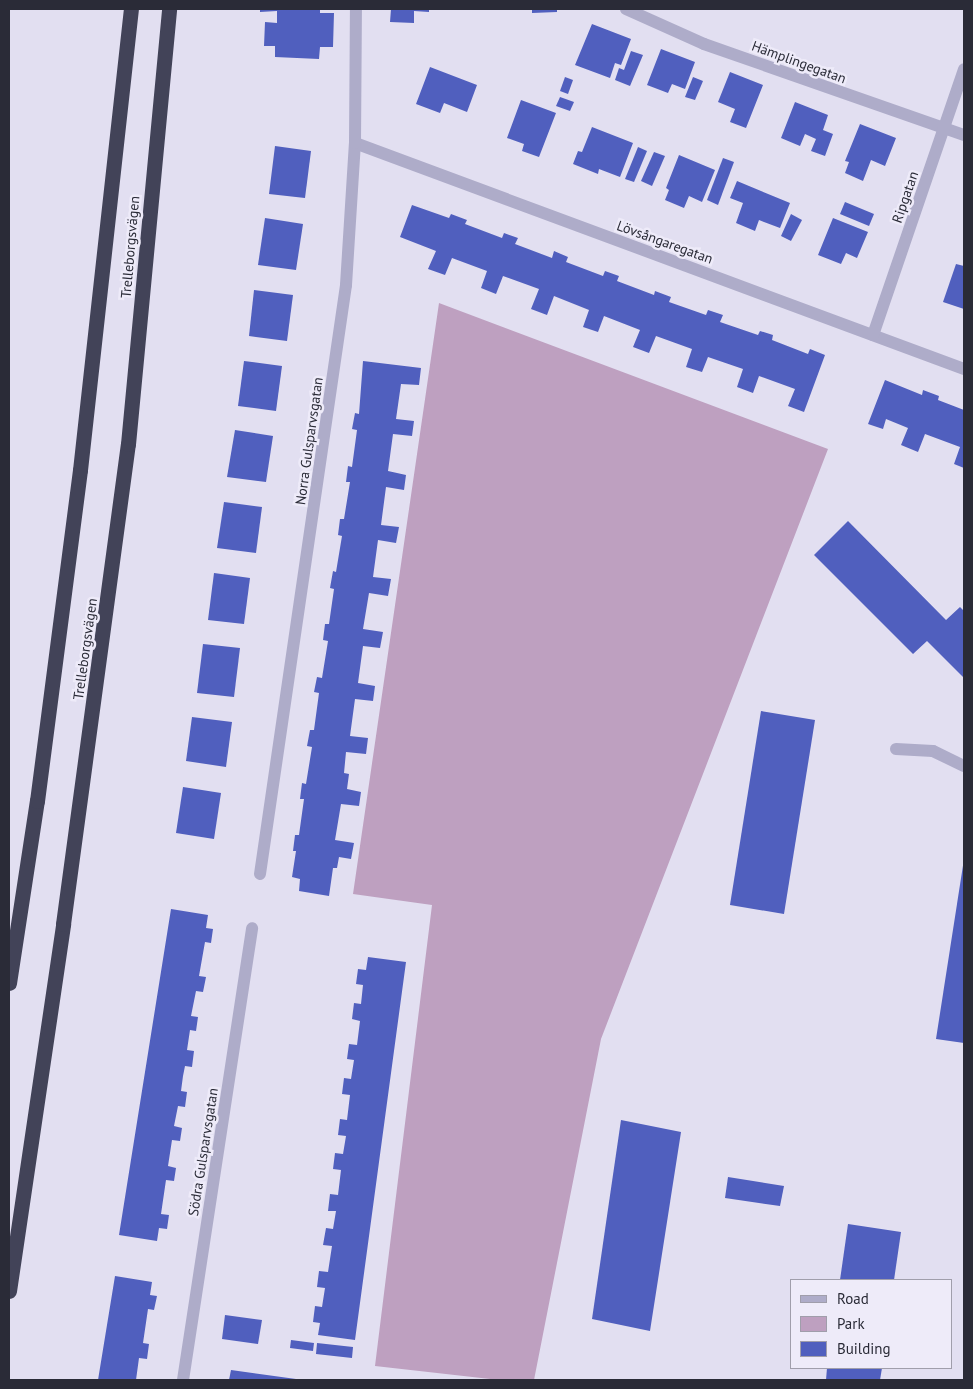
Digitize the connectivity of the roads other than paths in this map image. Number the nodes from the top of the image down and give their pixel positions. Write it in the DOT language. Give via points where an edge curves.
graph roads {
  1 [pos="130,9"];
  2 [pos="169,9"];
  3 [pos="356,9"];
  4 [pos="626,9"];
  5 [pos="964,69"];
  6 [pos="945,131"];
  7 [pos="964,135"];
  8 [pos="355,143"];
  9 [pos="873,335"];
  10 [pos="964,369"];
  11 [pos="896,749"];
  12 [pos="964,766"];
  13 [pos="260,874"];
  14 [pos="252,928"];
  15 [pos="9,983"];
  16 [pos="9,1291"];
  17 [pos="183,1380"];
  1 -- 15 [label="highway, Trelleborgsvägen" via="80,470 37,801"];
  2 -- 16 [label="highway, Trelleborgsvägen" via="128,444 64,924"];
  3 -- 8 [label="street, Norra Gulsparvsgatan"];
  4 -- 6 [label="street, Hämplingegatan" via="704,44"];
  5 -- 6 [label="street, Ripgatan"];
  6 -- 7 [label="street, Hämplingegatan"];
  6 -- 9 [label="street, Ripgatan"];
  8 -- 9 [label="street, Lövsångaregatan"];
  8 -- 13 [label="street, Norra Gulsparvsgatan" via="346,285"];
  9 -- 10 [label="street, Lövsångaregatan"];
  11 -- 12 [label="street" via="933,751"];
  14 -- 17 [label="street, Södra Gulsparvsgatan"];
}
